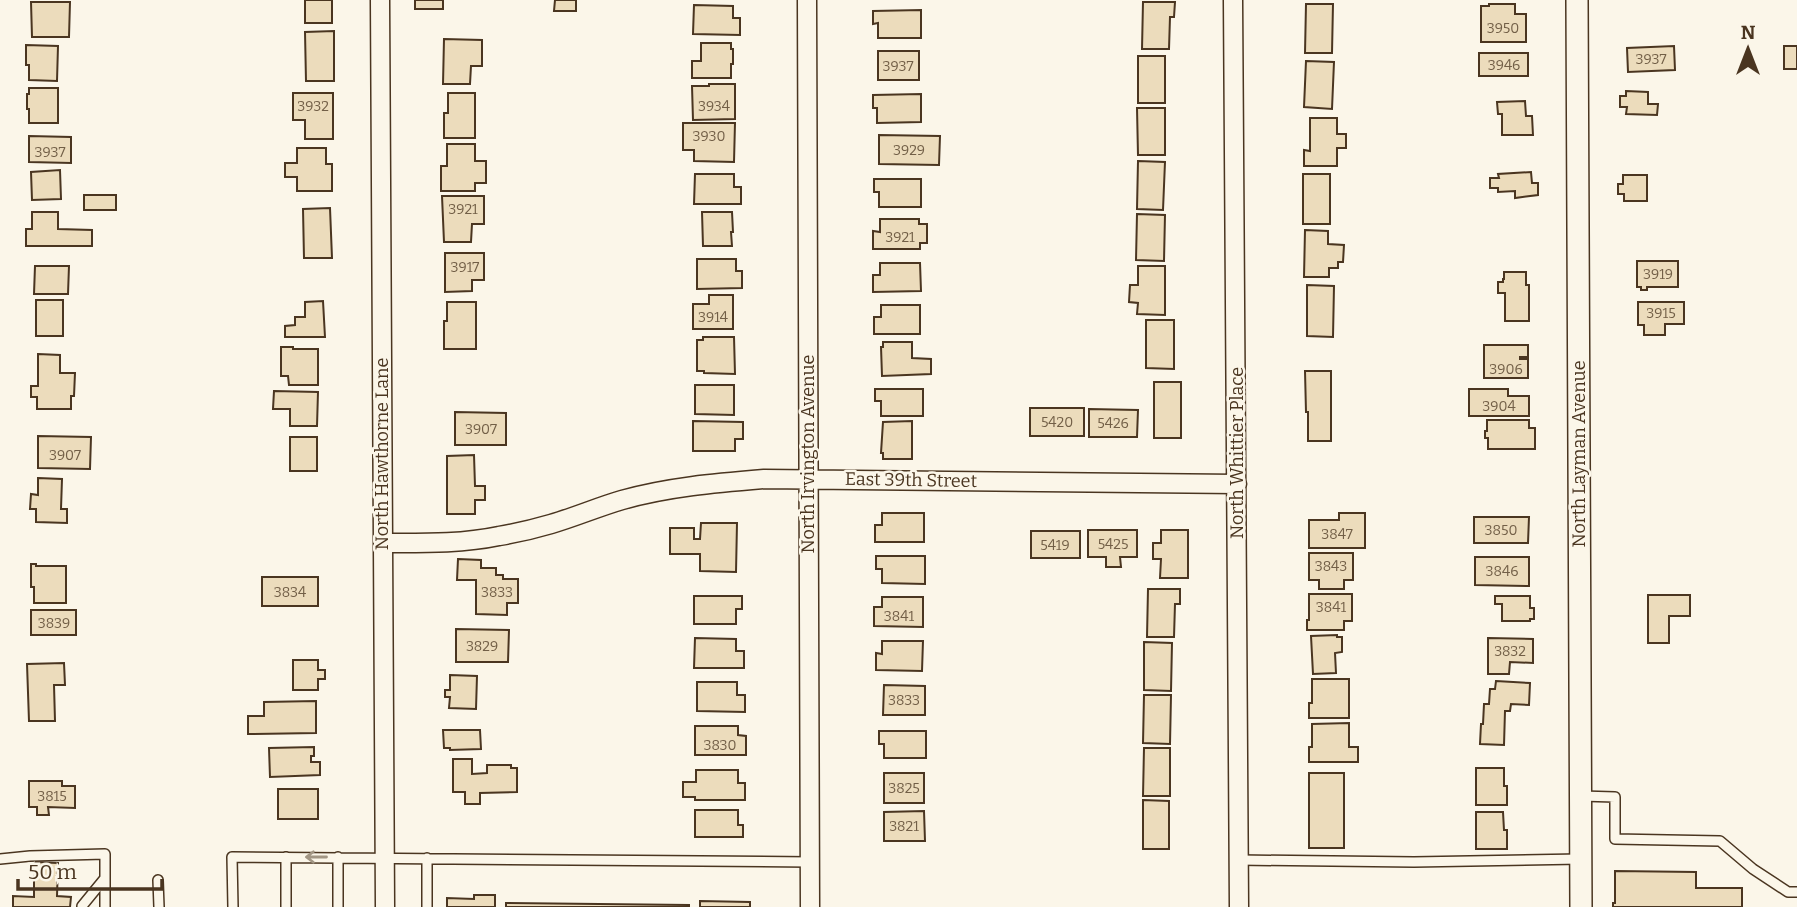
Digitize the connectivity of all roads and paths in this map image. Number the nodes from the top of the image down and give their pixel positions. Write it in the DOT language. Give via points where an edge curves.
graph roads {
  1 [pos="380,0"];
  2 [pos="807,0"];
  3 [pos="1233,0"];
  4 [pos="1577,0"];
  5 [pos="808,480"];
  6 [pos="1237,484"];
  7 [pos="383,543"];
  8 [pos="1581,796"];
  9 [pos="286,857"];
  10 [pos="338,857"];
  11 [pos="384,858"];
  12 [pos="427,858"];
  13 [pos="0,859"];
  14 [pos="1581,859"];
  15 [pos="1239,860"];
  16 [pos="810,862"];
  17 [pos="105,878"];
  18 [pos="158,880"];
  19 [pos="1797,892"];
  20 [pos="82,905"];
  21 [pos="105,907"];
  22 [pos="159,907"];
  23 [pos="233,907"];
  24 [pos="286,907"];
  25 [pos="338,907"];
  26 [pos="385,907"];
  27 [pos="427,907"];
  28 [pos="810,907"];
  29 [pos="1239,907"];
  30 [pos="1581,907"];
  1 -- 7 [label="street, North Hawthorne Lane"];
  2 -- 5 [label="street, North Irvington Avenue"];
  3 -- 6 [label="street, North Whittier Place"];
  4 -- 8 [label="street, North Layman Avenue"];
  5 -- 6 [label="street, East 39th Street"];
  5 -- 7 [label="street, East 39th Street" via="720,482 624,499 497,537"];
  5 -- 16 [label="street, North Irvington Avenue"];
  6 -- 15 [label="street, North Whittier Place"];
  7 -- 11 [label="street, North Hawthorne Lane"];
  8 -- 14 [label="street, North Layman Avenue"];
  8 -- 19 [label="lane" via="1615,797 1615,839 1720,841 1753,869 1788,892"];
  10 -- 9 [label="lane, one-way"];
  9 -- 23 [label="lane" via="232,857"];
  9 -- 24 [label="lane"];
  10 -- 11 [label="lane"];
  10 -- 25 [label="lane"];
  11 -- 12 [label="lane"];
  11 -- 26 [label="street, North Hawthorne Lane"];
  12 -- 16 [label="lane"];
  12 -- 27 [label="lane"];
  13 -- 17 [label="lane" via="105,854"];
  14 -- 15 [label="lane"];
  14 -- 30 [label="street, North Layman Avenue"];
  15 -- 29 [label="street, North Whittier Place"];
  16 -- 28 [label="street, North Irvington Avenue"];
  17 -- 20 [label="lane"];
  17 -- 21 [label="lane"];
  18 -- 22 [label="lane"];
}
